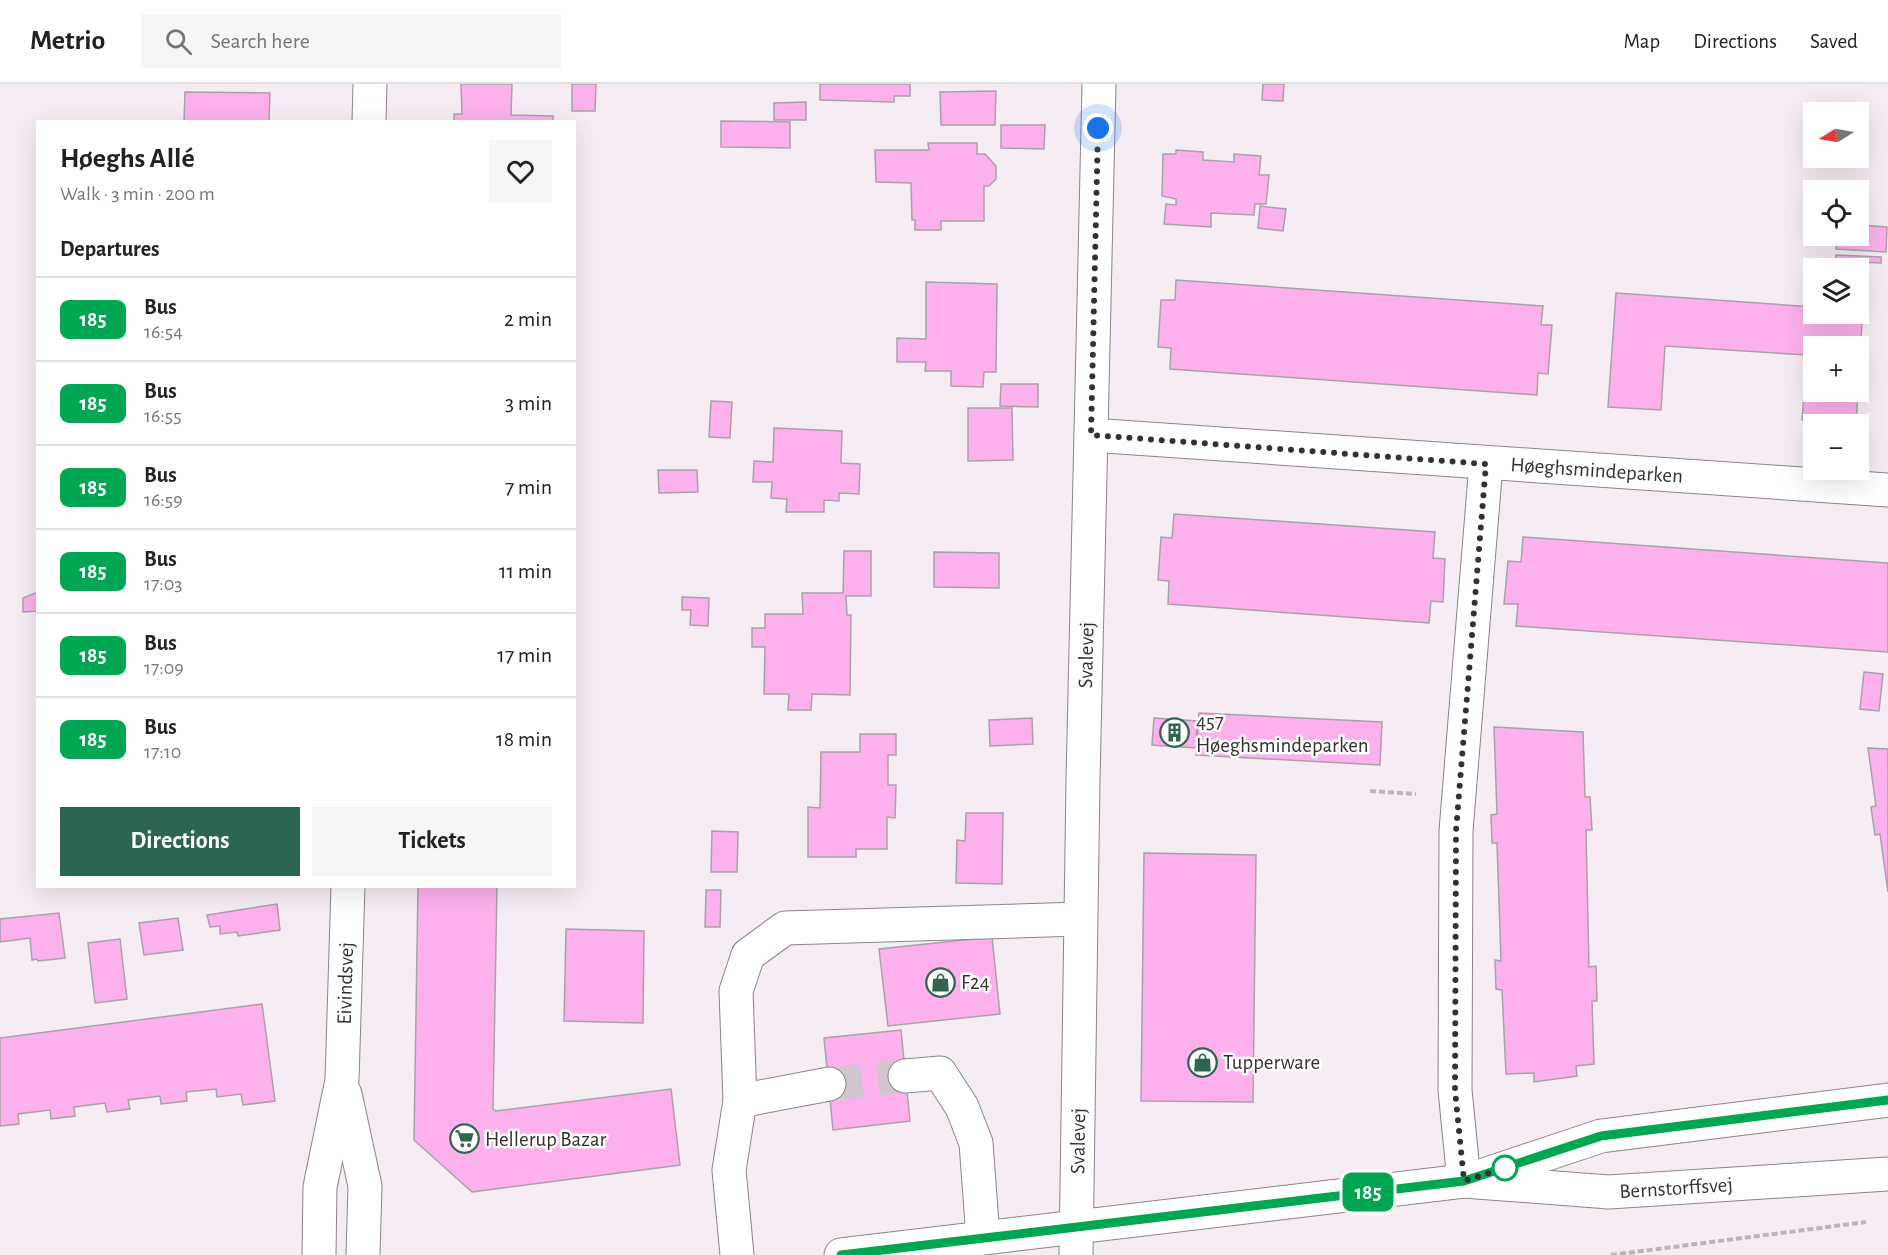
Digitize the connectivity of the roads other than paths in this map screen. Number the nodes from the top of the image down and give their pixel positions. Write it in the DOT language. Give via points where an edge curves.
graph roads {
  1 [pos="370,84"];
  2 [pos="1099,84"];
  3 [pos="369,120"];
  4 [pos="1091,435"];
  5 [pos="1486,464"];
  6 [pos="1888,490"];
  7 [pos="348,888"];
  8 [pos="1080,920"];
  9 [pos="905,1076"];
  10 [pos="342,1080"];
  11 [pos="829,1084"];
  12 [pos="1888,1100"];
  13 [pos="740,1101"];
  14 [pos="1888,1174"];
  15 [pos="1464,1181"];
  16 [pos="983,1237"];
  17 [pos="1076,1240"];
  18 [pos="319,1255"];
  19 [pos="363,1255"];
  20 [pos="737,1255"];
  21 [pos="841,1255"];
  1 -- 3 [label="street"];
  2 -- 4 [label="street, Svalevej"];
  4 -- 5 [label="street, Høeghsmindeparken"];
  4 -- 8 [label="street, Svalevej"];
  5 -- 6 [label="street, Høeghsmindeparken"];
  5 -- 15 [label="street" via="1456,831 1455,1090"];
  7 -- 10 [label="street, Eivindsvej"];
  8 -- 13 [label="street" via="785,928 748,955 736,991"];
  8 -- 17 [label="street, Svalevej"];
  9 -- 16 [label="street" via="940,1073 962,1107 976,1143"];
  10 -- 18 [label="street, Eivindsvej" via="321,1187"];
  10 -- 19 [label="street, Eivindsvej" via="364,1186"];
  11 -- 13 [label="street"];
  12 -- 15 [label="street, Bernstorffsvej" via="1601,1136"];
  13 -- 20 [label="street" via="729,1170"];
  14 -- 15 [label="street, Bernstorffsvej" via="1609,1192"];
  15 -- 17 [label="street, Bernstorffsvej"];
  16 -- 17 [label="street, Bernstorffsvej"];
  16 -- 21 [label="street, Bernstorffsvej"];
}
